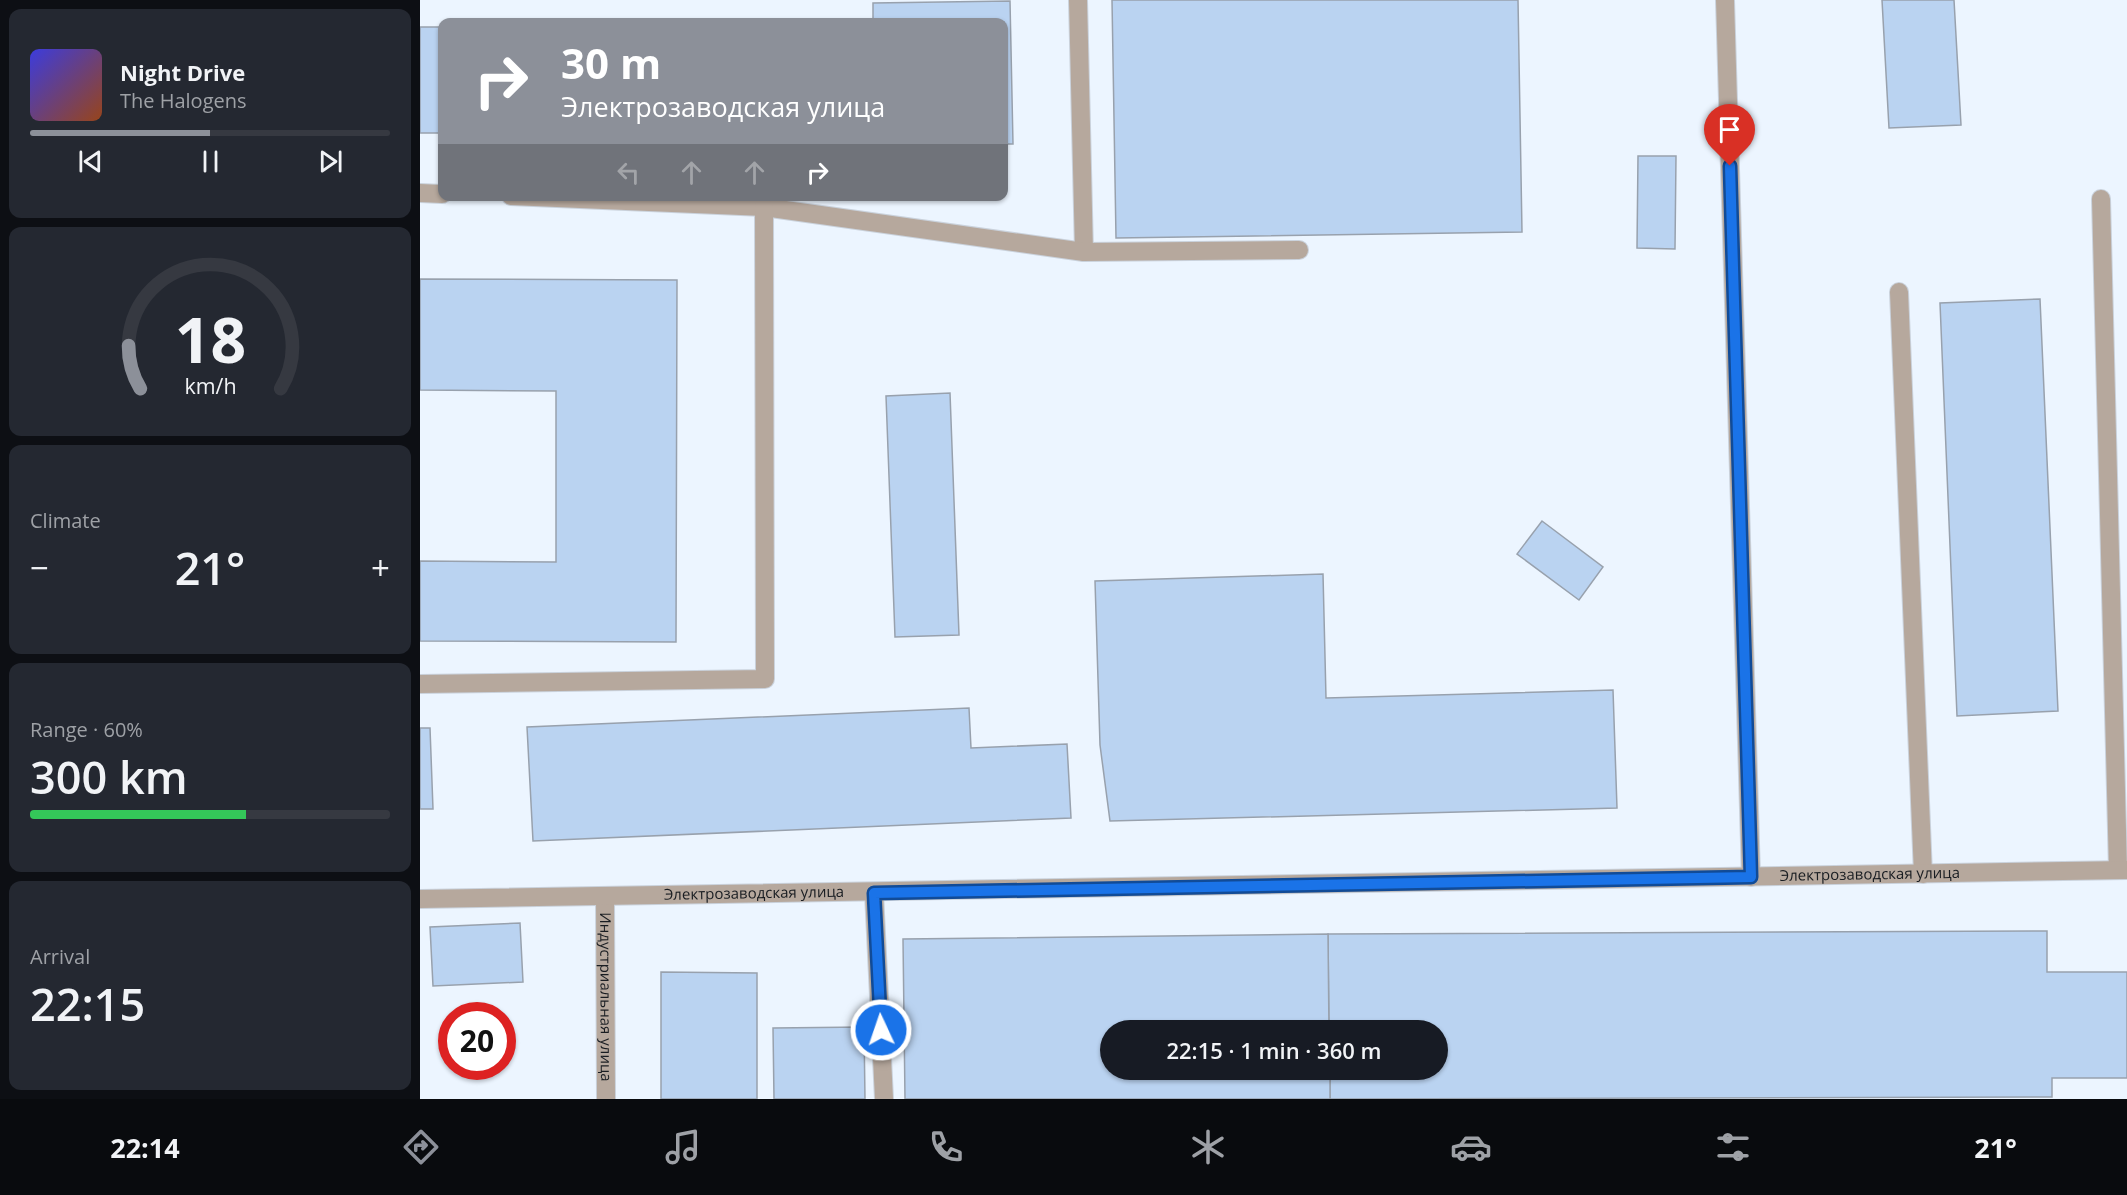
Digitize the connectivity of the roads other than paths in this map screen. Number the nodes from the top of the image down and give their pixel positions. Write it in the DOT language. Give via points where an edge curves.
graph roads {
  1 [pos="1078,0"];
  2 [pos="1725,0"];
  3 [pos="420,193"];
  4 [pos="438,194"];
  5 [pos="2101,199"];
  6 [pos="626,201"];
  7 [pos="764,207"];
  8 [pos="1299,250"];
  9 [pos="1084,252"];
  10 [pos="1899,292"];
  11 [pos="420,684"];
  12 [pos="2122,870"];
  13 [pos="1923,874"];
  14 [pos="1751,877"];
  15 [pos="874,893"];
  16 [pos="605,897"];
  17 [pos="420,899"];
  18 [pos="606,1099"];
  19 [pos="884,1099"];
  1 -- 9 [label="street"];
  2 -- 14 [label="street"];
  3 -- 4 [label="street"];
  5 -- 12 [label="street"];
  6 -- 7 [label="street"];
  7 -- 9 [label="street"];
  7 -- 11 [label="street" via="765,679"];
  8 -- 9 [label="street"];
  10 -- 13 [label="street"];
  12 -- 13 [label="street, Электрозаводская улица"];
  13 -- 14 [label="street, Электрозаводская улица"];
  14 -- 15 [label="street, Электрозаводская улица"];
  15 -- 16 [label="street, Электрозаводская улица"];
  15 -- 19 [label="street"];
  16 -- 17 [label="street, Электрозаводская улица"];
  16 -- 18 [label="street, Индустриальная улица"];
}
